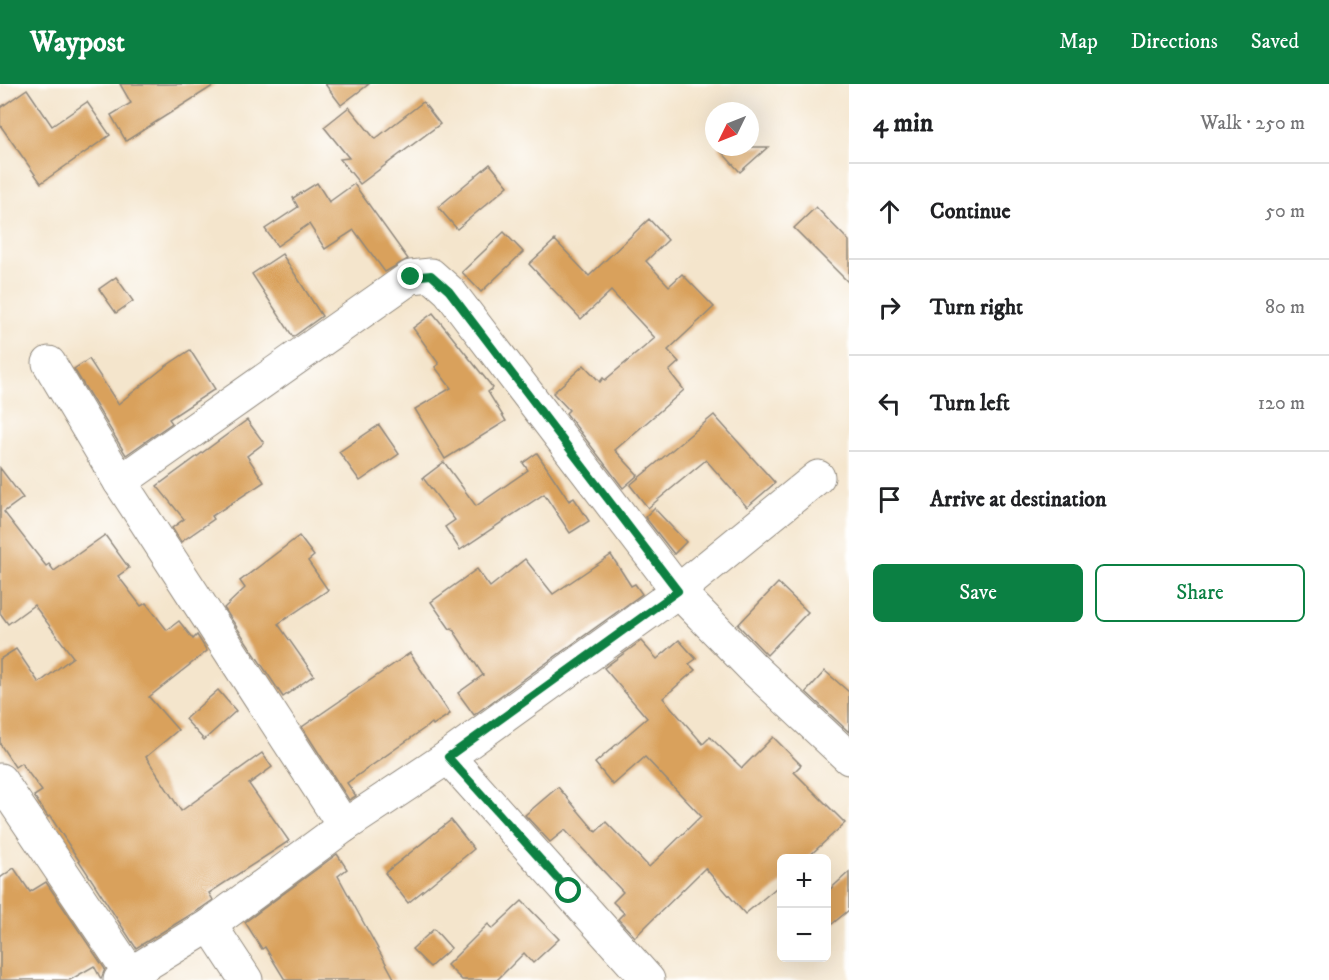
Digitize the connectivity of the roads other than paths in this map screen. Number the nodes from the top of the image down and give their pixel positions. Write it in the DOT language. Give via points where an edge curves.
graph roads {
  1 [pos="49,363"];
  2 [pos="818,477"];
  3 [pos="120,482"];
  4 [pos="678,591"];
  5 [pos="448,757"];
  6 [pos="849,758"];
  7 [pos="0,780"];
  8 [pos="344,826"];
  9 [pos="210,925"];
  10 [pos="125,977"];
  11 [pos="246,980"];
  12 [pos="648,980"];
  1 -- 3 [label="street"];
  2 -- 4 [label="street"];
  3 -- 4 [label="street" via="411,277 431,275 449,291"];
  3 -- 8 [label="street"];
  4 -- 5 [label="street"];
  4 -- 6 [label="street"];
  5 -- 8 [label="street"];
  5 -- 12 [label="street"];
  7 -- 10 [label="street"];
  8 -- 9 [label="street"];
  9 -- 10 [label="street"];
  9 -- 11 [label="street"];
}
